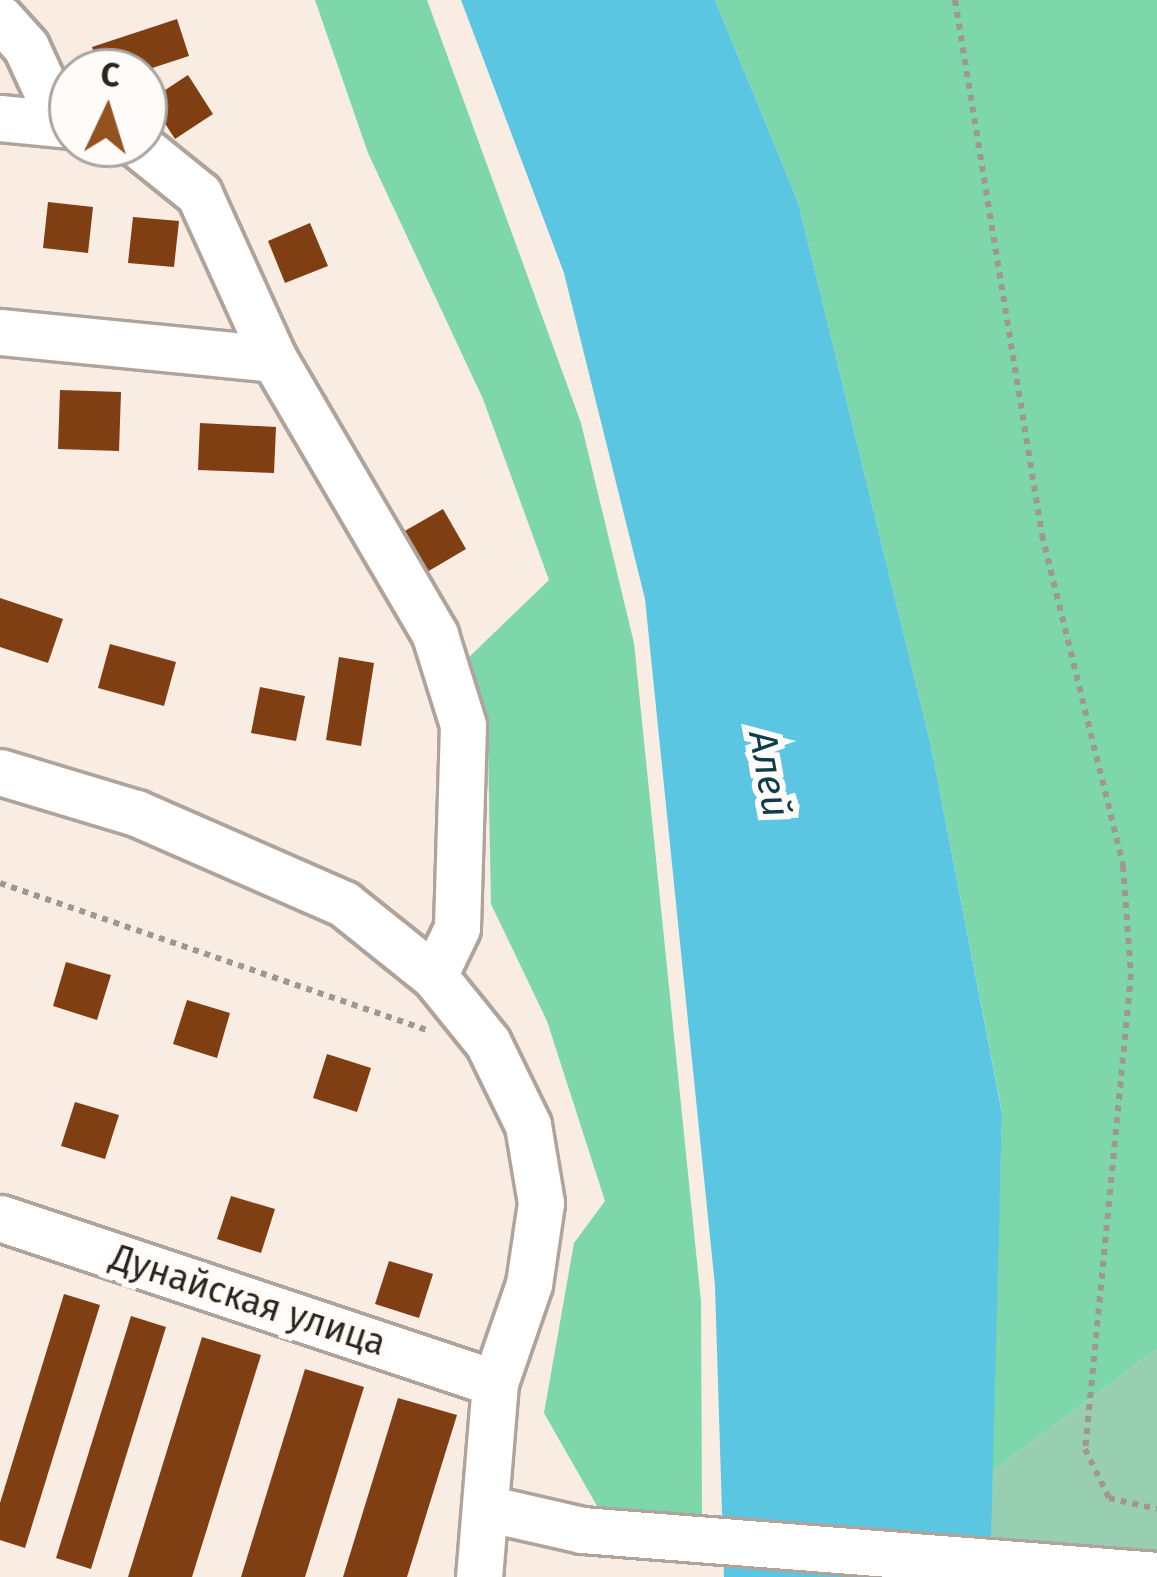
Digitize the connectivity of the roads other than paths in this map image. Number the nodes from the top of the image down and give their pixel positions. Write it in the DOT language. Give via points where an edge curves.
graph roads {
  1 [pos="0,18"];
  2 [pos="48,95"];
  3 [pos="0,118"];
  4 [pos="48,120"];
  5 [pos="167,168"];
  6 [pos="0,332"];
  7 [pos="274,359"];
  8 [pos="0,772"];
  9 [pos="448,993"];
  10 [pos="0,1218"];
  11 [pos="495,1383"];
  12 [pos="486,1508"];
  13 [pos="1137,1572"];
  14 [pos="479,1577"];
  1 -- 2 [label="street" via="26,47"];
  3 -- 4 [label="street"];
  5 -- 7 [label="street" via="200,194"];
  6 -- 7 [label="street"];
  7 -- 9 [label="street" via="435,634 463,725"];
  8 -- 9 [label="street" via="136,813 344,904"];
  9 -- 11 [label="street" via="488,1043 527,1125 541,1203 529,1284"];
  10 -- 11 [label="street, Дунайская улица"];
  11 -- 12 [label="street"];
  12 -- 13 [label="street" via="582,1530"];
  12 -- 14 [label="street"];
}
